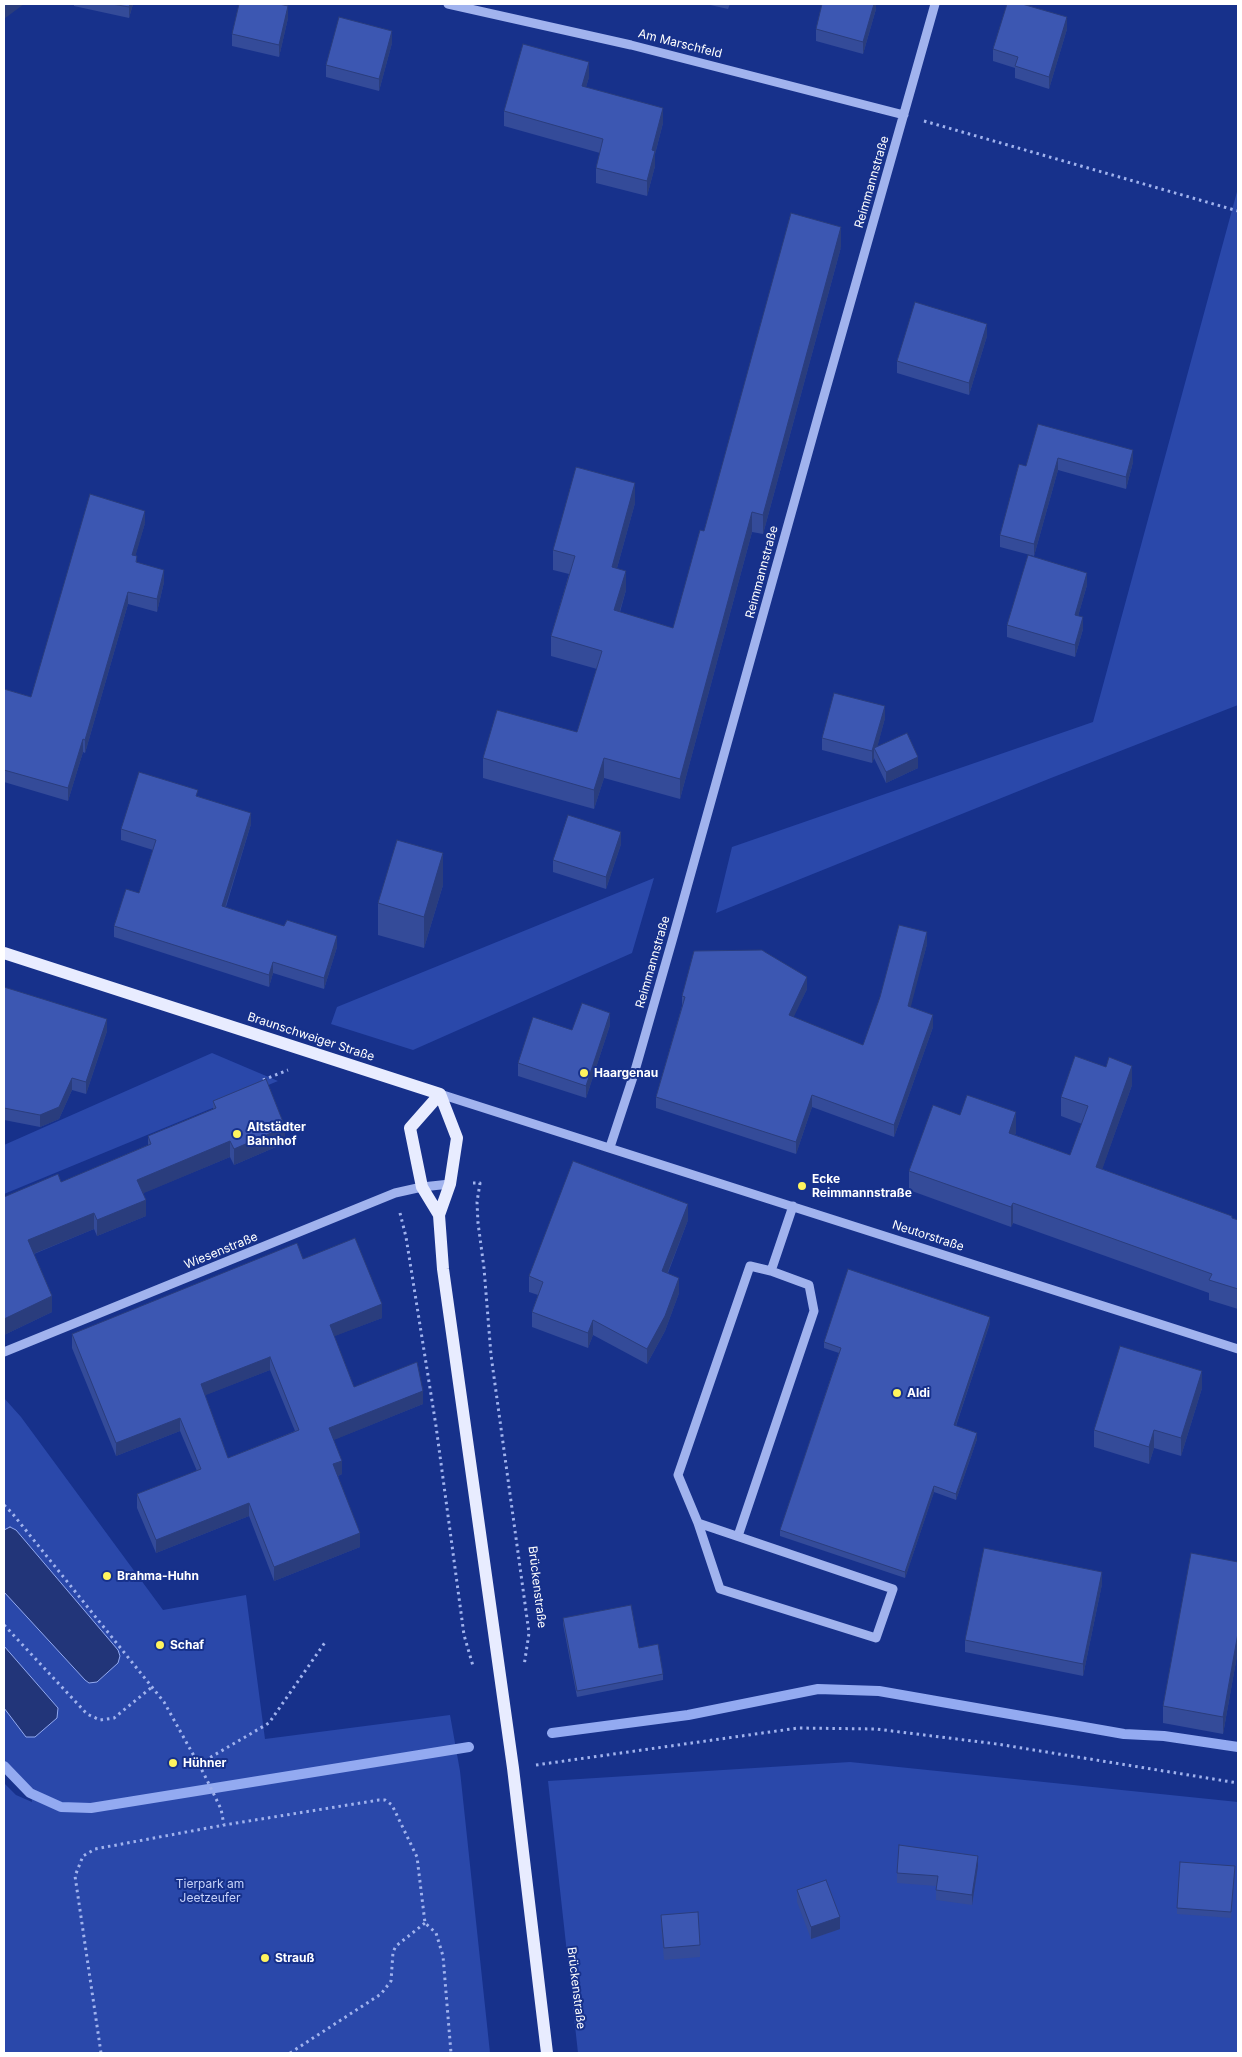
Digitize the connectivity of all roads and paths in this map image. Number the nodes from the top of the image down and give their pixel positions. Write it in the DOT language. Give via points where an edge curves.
graph roads {
  1 [pos="448,4"];
  2 [pos="935,4"];
  3 [pos="904,115"];
  4 [pos="1238,212"];
  5 [pos="4,953"];
  6 [pos="323,1056"];
  7 [pos="260,1082"];
  8 [pos="440,1094"];
  9 [pos="610,1147"];
  10 [pos="450,1184"];
  11 [pos="422,1187"];
  12 [pos="395,1193"];
  13 [pos="793,1206"];
  14 [pos="439,1215"];
  15 [pos="772,1270"];
  16 [pos="1238,1349"];
  17 [pos="4,1352"];
  18 [pos="4,1505"];
  19 [pos="698,1523"];
  20 [pos="738,1536"];
  21 [pos="4,1625"];
  22 [pos="326,1641"];
  23 [pos="523,1670"];
  24 [pos="475,1672"];
  25 [pos="152,1687"];
  26 [pos="535,1756"];
  27 [pos="199,1764"];
  28 [pos="536,1765"];
  29 [pos="514,1768"];
  30 [pos="537,1774"];
  31 [pos="1238,1783"];
  32 [pos="224,1825"];
  33 [pos="424,1923"];
  34 [pos="101,2053"];
  35 [pos="290,2053"];
  36 [pos="451,2053"];
  37 [pos="547,2053"];
  1 -- 3 [label="street, Am Marschfeld" via="631,45"];
  2 -- 3 [label="street, Reimmannstraße"];
  3 -- 4 [label="path"];
  3 -- 9 [label="street, Reimmannstraße" via="670,951"];
  5 -- 6 [label="main road, Braunschweiger Straße"];
  6 -- 7 [label="path"];
  6 -- 8 [label="main road, Braunschweiger Straße"];
  8 -- 9 [label="street, Braunschweiger Straße"];
  8 -- 10 [label="main road" via="457,1138"];
  8 -- 11 [label="main road" via="410,1128"];
  9 -- 13 [label="street, Neutorstraße"];
  10 -- 11 [label="street, Wiesenstraße"];
  10 -- 14 [label="main road"];
  10 -- 23 [label="path, Brückenstraße" via="480,1183 478,1223 491,1355 529,1633"];
  11 -- 12 [label="street, Wiesenstraße"];
  11 -- 14 [label="main road"];
  12 -- 17 [label="street, Wiesenstraße"];
  12 -- 24 [label="path" via="406,1237 464,1635"];
  13 -- 15 [label="street"];
  13 -- 16 [label="street, Neutorstraße"];
  14 -- 29 [label="main road" via="443,1269"];
  15 -- 19 [label="street" via="750,1266 678,1475"];
  15 -- 20 [label="street" via="809,1285 814,1311"];
  18 -- 25 [label="path"];
  19 -- 20 [label="street"];
  19 -- 20 [label="street" via="720,1589 876,1638 893,1589"];
  21 -- 25 [label="path" via="87,1714 100,1720 114,1718"];
  22 -- 27 [label="path" via="269,1723"];
  25 -- 27 [label="path"];
  26 -- 28 [label="path"];
  27 -- 32 [label="path" via="217,1800"];
  28 -- 29 [label="path"];
  28 -- 30 [label="path"];
  28 -- 31 [label="path" via="798,1728 876,1729 997,1744"];
  29 -- 37 [label="main road"];
  32 -- 33 [label="path" via="385,1800 397,1813 417,1857"];
  32 -- 34 [label="path" via="95,1849 81,1861 75,1876"];
  33 -- 35 [label="path" via="392,1952 391,1981 381,1994"];
  33 -- 36 [label="path" via="436,1933 444,1956"];
}
